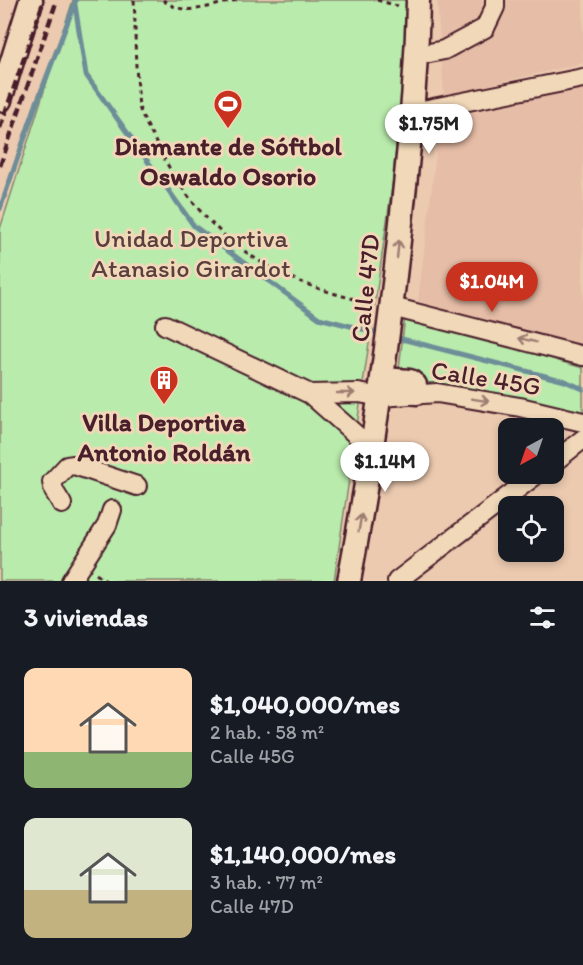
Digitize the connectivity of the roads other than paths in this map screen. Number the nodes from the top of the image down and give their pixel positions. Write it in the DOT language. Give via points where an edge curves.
graph roads {
  1 [pos="30,0"];
  2 [pos="418,0"];
  3 [pos="495,0"];
  4 [pos="0,52"];
  5 [pos="415,56"];
  6 [pos="583,78"];
  7 [pos="0,100"];
  8 [pos="413,112"];
  9 [pos="386,310"];
  10 [pos="165,325"];
  11 [pos="583,356"];
  12 [pos="382,383"];
  13 [pos="416,393"];
  14 [pos="310,394"];
  15 [pos="583,422"];
  16 [pos="583,439"];
  17 [pos="371,448"];
  18 [pos="564,454"];
  19 [pos="524,484"];
  20 [pos="137,486"];
  21 [pos="62,504"];
  22 [pos="112,510"];
  23 [pos="71,581"];
  24 [pos="350,581"];
  25 [pos="397,581"];
  1 -- 4 [label="main road"];
  1 -- 7 [label="main road"];
  2 -- 5 [label="main road, Calle 47D"];
  3 -- 5 [label="street" via="486,28 444,50"];
  5 -- 8 [label="main road, Calle 47D"];
  6 -- 8 [label="street"];
  9 -- 8 [label="main road, Calle 47D, one-way"];
  11 -- 9 [label="street, Calle 45G, one-way"];
  9 -- 12 [label="main road, Calle 47D"];
  10 -- 14 [label="street"];
  12 -- 13 [label="main road" via="410,381"];
  14 -- 12 [label="street, one-way" via="359,393"];
  12 -- 17 [label="main road, Calle 47D"];
  13 -- 15 [label="street, Calle 45G, one-way" via="520,407"];
  14 -- 17 [label="street"];
  16 -- 18 [label="street"];
  24 -- 17 [label="main road, Calle 47D, one-way"];
  19 -- 25 [label="street"];
  20 -- 21 [label="street" via="67,466 52,482"];
  22 -- 23 [label="street" via="107,525"];
}
